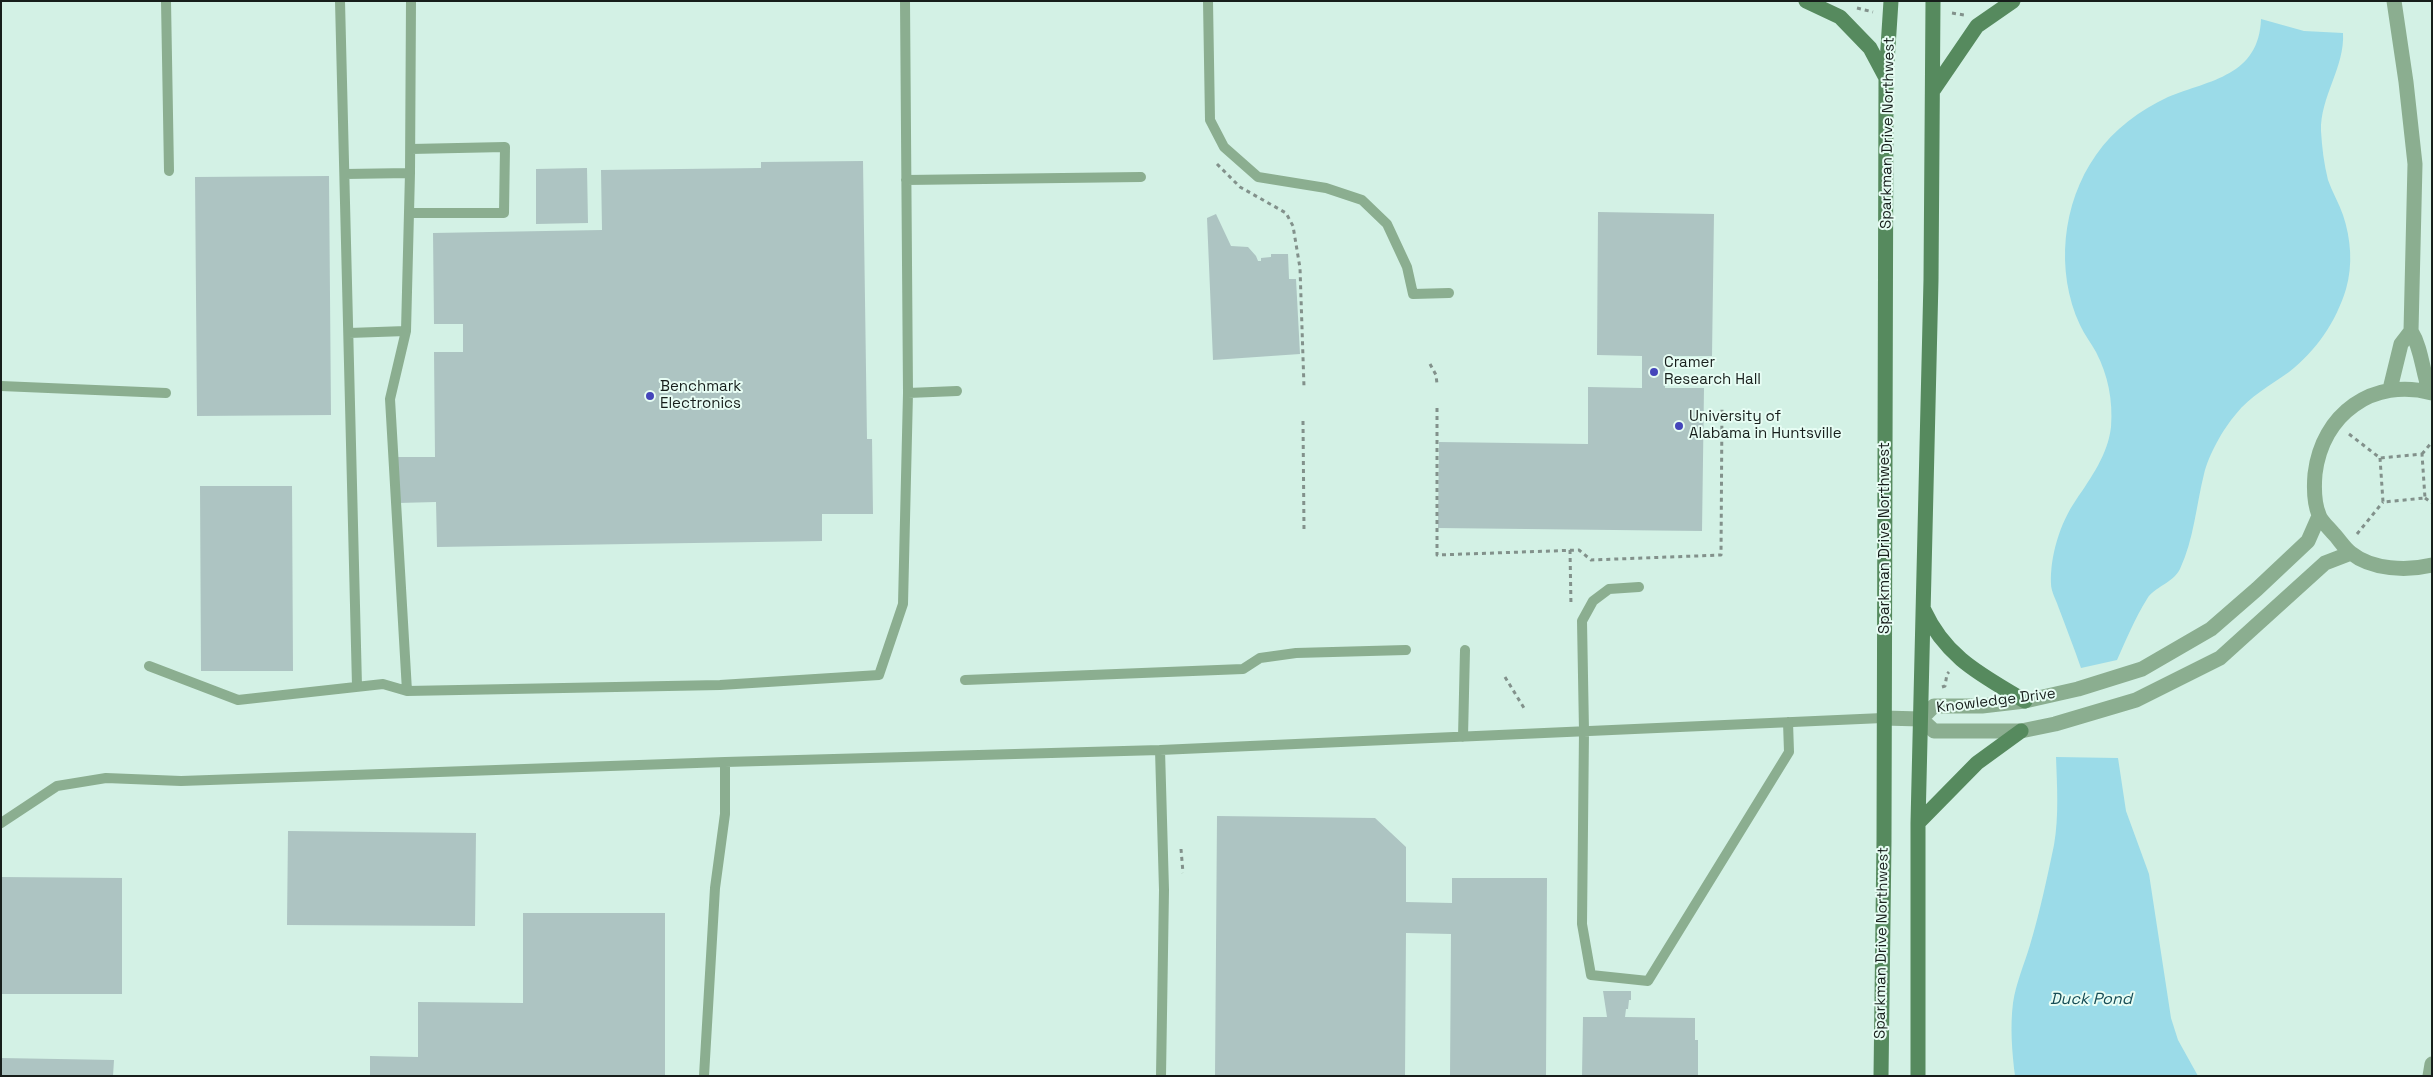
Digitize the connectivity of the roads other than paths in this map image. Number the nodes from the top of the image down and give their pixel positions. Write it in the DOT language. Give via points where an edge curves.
graph roads {
  1 [pos="166,1"];
  2 [pos="340,1"];
  3 [pos="411,1"];
  4 [pos="905,1"];
  5 [pos="1208,1"];
  6 [pos="1806,1"];
  7 [pos="1891,1"];
  8 [pos="1932,1"];
  9 [pos="2013,1"];
  10 [pos="2394,1"];
  11 [pos="1886,78"];
  12 [pos="1934,89"];
  13 [pos="411,148"];
  14 [pos="169,171"];
  15 [pos="410,173"];
  16 [pos="345,174"];
  17 [pos="1141,177"];
  18 [pos="906,180"];
  19 [pos="410,213"];
  20 [pos="1449,293"];
  21 [pos="406,331"];
  22 [pos="2411,331"];
  23 [pos="349,333"];
  24 [pos="1,386"];
  25 [pos="2390,389"];
  26 [pos="957,391"];
  27 [pos="2431,392"];
  28 [pos="166,393"];
  29 [pos="908,393"];
  30 [pos="2319,516"];
  31 [pos="2352,546"];
  32 [pos="2432,566"];
  33 [pos="1639,587"];
  34 [pos="1923,607"];
  35 [pos="1406,650"];
  36 [pos="1465,650"];
  37 [pos="149,666"];
  38 [pos="965,680"];
  39 [pos="357,686"];
  40 [pos="407,691"];
  41 [pos="2025,701"];
  42 [pos="1883,718"];
  43 [pos="1921,719"];
  44 [pos="1788,722"];
  45 [pos="1584,731"];
  46 [pos="2021,731"];
  47 [pos="1464,737"];
  48 [pos="1160,750"];
  49 [pos="725,762"];
  50 [pos="1,823"];
  51 [pos="1918,823"];
  52 [pos="2432,1064"];
  53 [pos="704,1076"];
  54 [pos="1161,1076"];
  55 [pos="1881,1076"];
  56 [pos="1918,1076"];
  57 [pos="2430,1076"];
  1 -- 14 [label="lane"];
  2 -- 16 [label="lane"];
  3 -- 13 [label="lane"];
  4 -- 18 [label="lane"];
  5 -- 20 [label="lane" via="1210,120 1224,147 1258,177 1326,188 1362,200 1387,224 1407,266 1413,294"];
  6 -- 11 [label="main road" via="1840,17 1870,48"];
  7 -- 11 [label="main road, Sparkman Drive Northwest"];
  8 -- 12 [label="main road"];
  9 -- 12 [label="main road" via="1976,26"];
  10 -- 22 [label="street" via="2415,164"];
  11 -- 42 [label="main road, Sparkman Drive Northwest"];
  12 -- 34 [label="main road"];
  13 -- 15 [label="lane"];
  13 -- 19 [label="lane" via="504,147 504,213"];
  15 -- 16 [label="lane"];
  15 -- 19 [label="lane"];
  16 -- 23 [label="lane"];
  17 -- 18 [label="lane"];
  18 -- 29 [label="lane"];
  19 -- 21 [label="lane"];
  21 -- 23 [label="lane"];
  21 -- 40 [label="lane" via="390,399"];
  22 -- 25 [label="street" via="2401,344"];
  22 -- 27 [label="street" via="2419,344"];
  23 -- 39 [label="lane"];
  24 -- 28 [label="lane"];
  25 -- 27 [label="street"];
  25 -- 30 [label="street" via="2353,405 2331,426 2317,454 2314,484"];
  26 -- 29 [label="lane"];
  29 -- 40 [label="lane" via="903,604 879,675 720,685"];
  30 -- 31 [label="street"];
  30 -- 41 [label="street, Knowledge Drive" via="2308,541 2211,629 2142,669"];
  31 -- 32 [label="street" via="2387,567"];
  31 -- 46 [label="street, Knowledge Drive" via="2325,563 2220,658 2136,700"];
  33 -- 45 [label="lane" via="1608,589 1593,601 1582,621"];
  34 -- 41 [label="main road" via="1932,627 1960,661"];
  34 -- 43 [label="main road"];
  35 -- 38 [label="lane" via="1296,653 1260,658 1244,669"];
  36 -- 47 [label="lane"];
  37 -- 39 [label="lane" via="238,700"];
  39 -- 40 [label="lane" via="383,684"];
  41 -- 43 [label="street, Knowledge Drive" via="1982,706 1934,706"];
  42 -- 43 [label="street"];
  42 -- 44 [label="lane"];
  42 -- 55 [label="main road, Sparkman Drive Northwest"];
  43 -- 46 [label="street, Knowledge Drive" via="1934,732"];
  43 -- 51 [label="main road"];
  44 -- 45 [label="lane"];
  44 -- 45 [label="lane" via="1789,752 1648,981 1591,975 1582,924"];
  45 -- 47 [label="lane"];
  46 -- 51 [label="main road" via="1977,763"];
  47 -- 48 [label="lane"];
  48 -- 49 [label="lane"];
  48 -- 54 [label="lane" via="1164,890"];
  49 -- 50 [label="lane" via="181,781 106,778 57,786"];
  49 -- 53 [label="lane" via="725,814 715,888"];
  51 -- 56 [label="main road"];
  52 -- 57 [label="street"];
}
